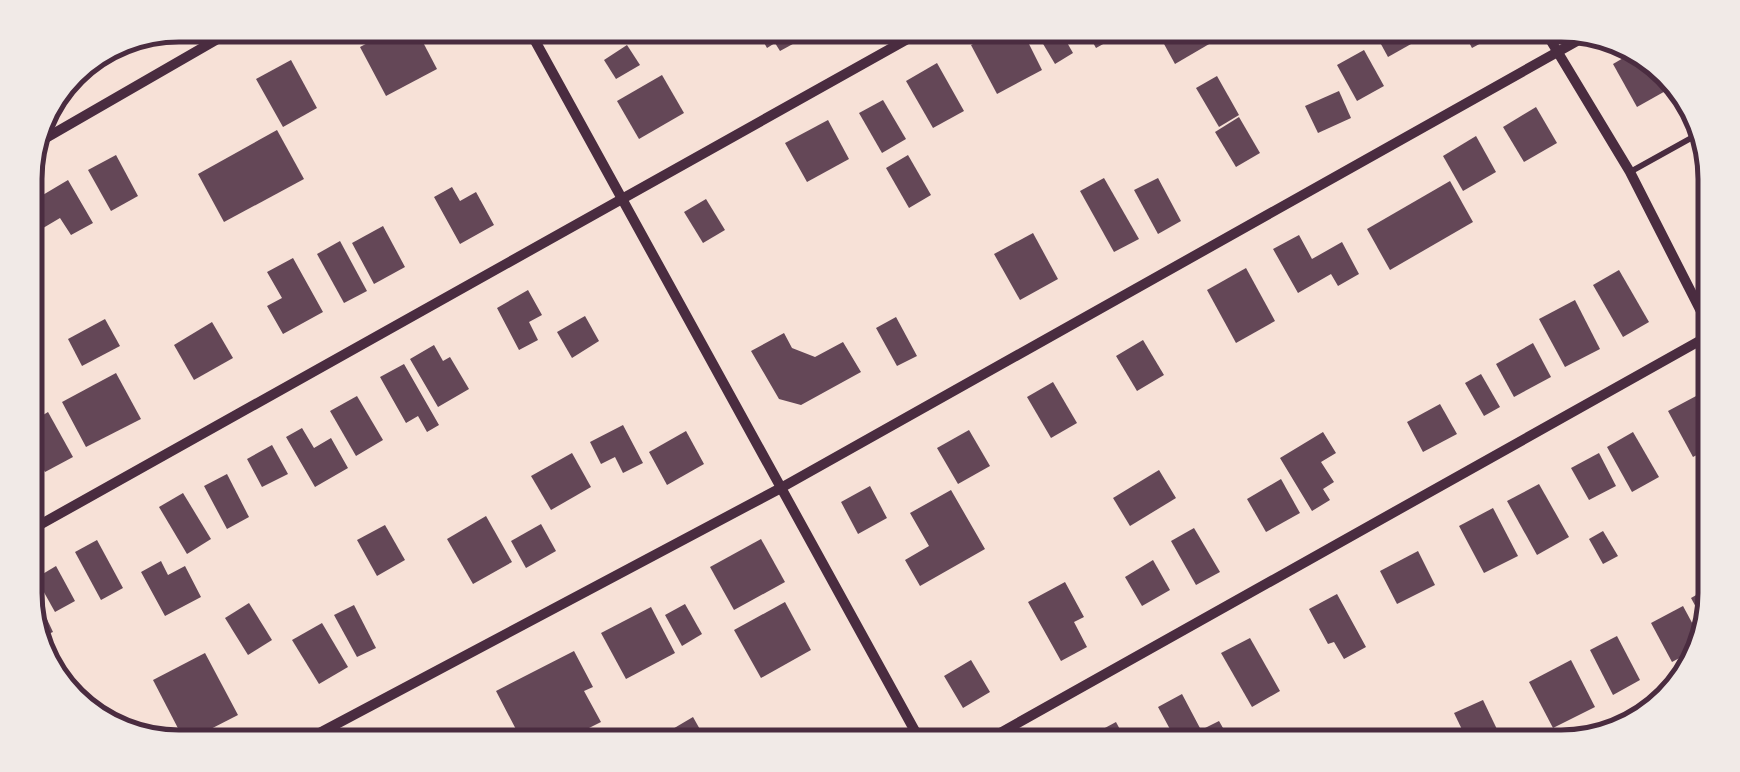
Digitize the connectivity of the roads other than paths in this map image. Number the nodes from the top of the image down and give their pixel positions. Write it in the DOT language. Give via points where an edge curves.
graph roads {
  1 [pos="214,42"];
  2 [pos="536,42"];
  3 [pos="903,42"];
  4 [pos="1551,42"];
  5 [pos="1573,43"];
  6 [pos="1557,52"];
  7 [pos="51,135"];
  8 [pos="1691,138"];
  9 [pos="1630,172"];
  10 [pos="626,200"];
  11 [pos="1698,308"];
  12 [pos="1698,339"];
  13 [pos="779,489"];
  14 [pos="42,524"];
  15 [pos="915,729"];
  16 [pos="1006,729"];
  17 [pos="325,730"];
  1 -- 7 [label="street"];
  2 -- 10 [label="street"];
  3 -- 10 [label="street"];
  4 -- 6 [label="street"];
  5 -- 6 [label="street"];
  6 -- 9 [label="street"];
  6 -- 13 [label="street"];
  8 -- 9 [label="lane"];
  9 -- 11 [label="street"];
  10 -- 13 [label="street"];
  10 -- 14 [label="street"];
  12 -- 16 [label="street"];
  13 -- 15 [label="street"];
  13 -- 17 [label="street"];
}
